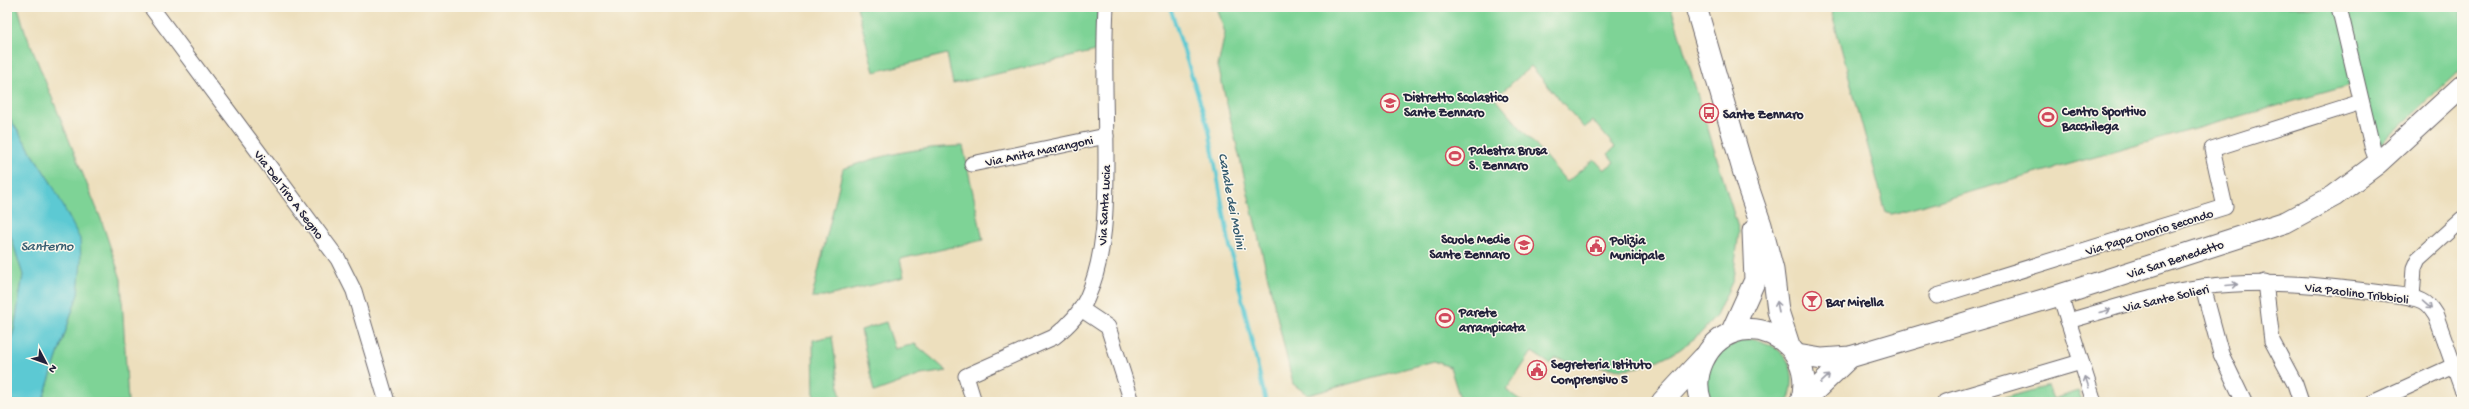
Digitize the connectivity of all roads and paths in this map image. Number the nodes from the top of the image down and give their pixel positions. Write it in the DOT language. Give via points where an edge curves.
graph roads {
  1 [pos="151,7"];
  2 [pos="1106,7"];
  3 [pos="1696,7"];
  4 [pos="2339,7"];
  5 [pos="2462,86"];
  6 [pos="2361,102"];
  7 [pos="1106,136"];
  8 [pos="2378,163"];
  9 [pos="972,164"];
  10 [pos="1748,187"];
  11 [pos="2462,220"];
  12 [pos="1773,270"];
  13 [pos="1755,280"];
  14 [pos="2265,282"];
  15 [pos="2203,287"];
  16 [pos="2060,295"];
  17 [pos="1937,296"];
  18 [pos="2412,298"];
  19 [pos="1081,309"];
  20 [pos="2068,321"];
  21 [pos="1731,333"];
  22 [pos="1793,350"];
  23 [pos="1706,354"];
  24 [pos="1850,357"];
  25 [pos="2081,362"];
  26 [pos="2458,364"];
  27 [pos="2462,389"];
  28 [pos="1954,401"];
  29 [pos="387,402"];
  30 [pos="974,402"];
  31 [pos="1132,402"];
  32 [pos="1662,402"];
  33 [pos="1701,402"];
  34 [pos="1802,402"];
  35 [pos="2094,402"];
  36 [pos="2244,402"];
  37 [pos="2301,402"];
  38 [pos="2374,402"];
  1 -- 29 [label="street, Via Del Tiro A Segno" via="338,259 354,291"];
  2 -- 7 [label="street, Via Santa Lucia"];
  3 -- 10 [label="street"];
  4 -- 6 [label="street"];
  5 -- 8 [label="street, Via San Benedetto"];
  6 -- 8 [label="street"];
  6 -- 17 [label="street, Via Papa Onorio secondo" via="2212,149 2225,207"];
  7 -- 9 [label="street, Via Anita Marangoni"];
  7 -- 19 [label="street, Via Santa Lucia" via="1102,242 1092,283"];
  8 -- 16 [label="street, Via San Benedetto" via="2334,196 2286,222"];
  10 -- 12 [label="street" via="1762,225"];
  10 -- 13 [label="street" via="1755,249"];
  11 -- 18 [label="street" via="2418,259 2414,268"];
  12 -- 13 [label="street"];
  22 -- 12 [label="street, one-way" via="1778,311"];
  13 -- 21 [label="street"];
  15 -- 14 [label="street, Via Sante Solieri, one-way"];
  14 -- 18 [label="street, Via Paolino Tribbioli"];
  14 -- 37 [label="street" via="2272,341 2295,384"];
  20 -- 15 [label="street, Via Sante Solieri, one-way" via="2169,293"];
  15 -- 36 [label="street" via="2221,354"];
  16 -- 20 [label="street"];
  16 -- 24 [label="street, Via San Benedetto"];
  18 -- 26 [label="street, Via Paolino Tribbioli, one-way" via="2431,307"];
  19 -- 30 [label="street, Via Santa Lucia" via="1054,337 966,376"];
  19 -- 31 [label="street" via="1108,327"];
  20 -- 25 [label="street"];
  21 -- 22 [label="street" via="1756,329 1768,332"];
  21 -- 23 [label="street" via="1717,342"];
  22 -- 24 [label="street, Via San Benedetto" via="1822,359"];
  22 -- 34 [label="street" via="1805,379"];
  23 -- 32 [label="street"];
  23 -- 33 [label="street" via="1698,377"];
  34 -- 24 [label="street, Via San Benedetto, one-way"];
  25 -- 28 [label="street"];
  35 -- 25 [label="street, one-way"];
  26 -- 27 [label="street, Via Paolino Tribbioli"];
  26 -- 38 [label="street"];
}
